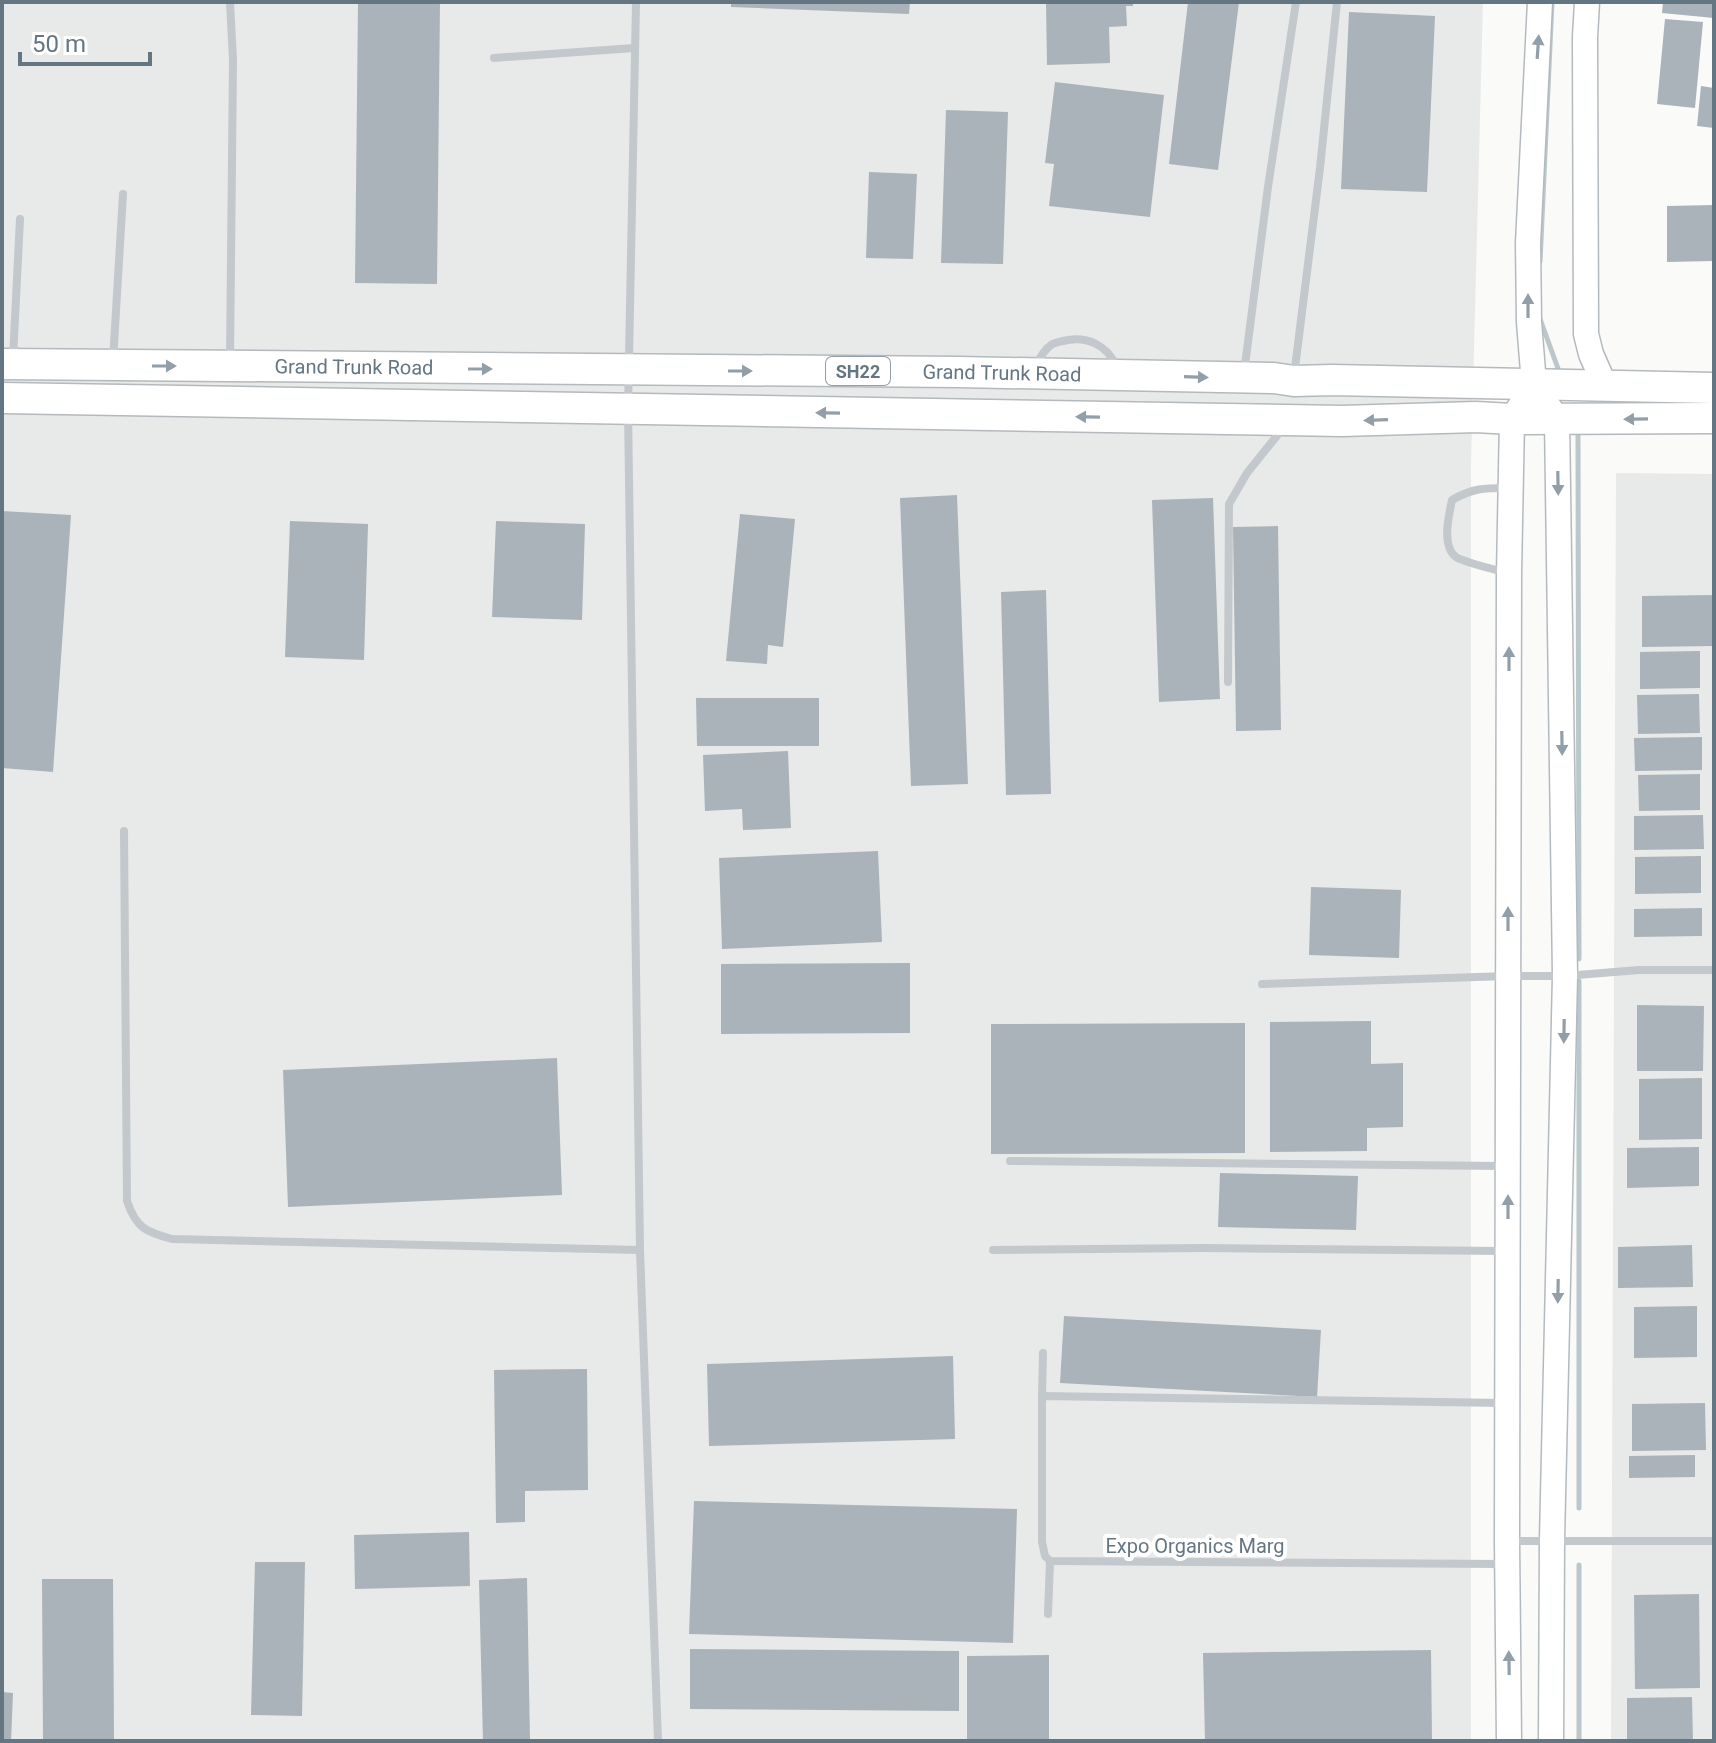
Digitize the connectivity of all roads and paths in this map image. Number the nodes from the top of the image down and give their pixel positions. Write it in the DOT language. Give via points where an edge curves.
graph roads {
  1 [pos="230,2"];
  2 [pos="636,2"];
  3 [pos="1296,2"];
  4 [pos="1337,2"];
  5 [pos="1540,2"];
  6 [pos="1587,2"];
  7 [pos="634,48"];
  8 [pos="494,58"];
  9 [pos="123,194"];
  10 [pos="20,219"];
  11 [pos="7,364"];
  12 [pos="113,365"];
  13 [pos="230,366"];
  14 [pos="628,370"];
  15 [pos="958,372"];
  16 [pos="1128,375"];
  17 [pos="1243,378"];
  18 [pos="1294,381"];
  19 [pos="1534,384"];
  20 [pos="1605,386"];
  21 [pos="1714,388"];
  22 [pos="2,398"];
  23 [pos="628,409"];
  24 [pos="959,415"];
  25 [pos="1135,418"];
  26 [pos="1714,418"];
  27 [pos="1512,419"];
  28 [pos="1557,419"];
  29 [pos="1289,421"];
  30 [pos="1512,488"];
  31 [pos="1509,574"];
  32 [pos="1228,682"];
  33 [pos="124,831"];
  34 [pos="1714,970"];
  35 [pos="1508,976"];
  36 [pos="1565,976"];
  37 [pos="1262,984"];
  38 [pos="1010,1161"];
  39 [pos="1508,1166"];
  40 [pos="640,1250"];
  41 [pos="993,1250"];
  42 [pos="1508,1251"];
  43 [pos="1043,1353"];
  44 [pos="1042,1396"];
  45 [pos="1508,1403"];
  46 [pos="1552,1540"];
  47 [pos="1714,1541"];
  48 [pos="1507,1552"];
  49 [pos="1050,1561"];
  50 [pos="1048,1614"];
  51 [pos="658,1741"];
  52 [pos="1509,1741"];
  53 [pos="1551,1741"];
  1 -- 13 [label="lane"];
  2 -- 7 [label="lane"];
  3 -- 17 [label="lane"];
  4 -- 18 [label="lane"];
  19 -- 5 [label="street, one-way" via="1528,243"];
  6 -- 20 [label="street" via="1586,334"];
  7 -- 8 [label="lane"];
  7 -- 14 [label="lane"];
  9 -- 12 [label="lane"];
  10 -- 11 [label="lane"];
  11 -- 12 [label="highway, Grand Trunk Road / SH22"];
  12 -- 13 [label="highway, Grand Trunk Road / SH22, one-way"];
  13 -- 14 [label="highway, Grand Trunk Road / SH22, one-way"];
  14 -- 15 [label="highway, Grand Trunk Road / SH22, one-way"];
  14 -- 23 [label="lane"];
  15 -- 16 [label="highway, Grand Trunk Road / SH22"];
  15 -- 24 [label="highway"];
  16 -- 17 [label="highway, Grand Trunk Road / SH22, one-way"];
  16 -- 25 [label="highway"];
  17 -- 18 [label="highway, Grand Trunk Road / SH22"];
  18 -- 19 [label="highway, Grand Trunk Road / SH22"];
  19 -- 20 [label="highway, Grand Trunk Road / SH22"];
  19 -- 27 [label="street"];
  19 -- 28 [label="street"];
  20 -- 21 [label="highway, Grand Trunk Road / SH22"];
  22 -- 23 [label="highway, Grand Trunk Road / SH22"];
  24 -- 23 [label="highway, Grand Trunk Road / SH22, one-way"];
  23 -- 40 [label="lane"];
  25 -- 24 [label="highway, Grand Trunk Road / SH22, one-way"];
  25 -- 29 [label="highway, Grand Trunk Road / SH22"];
  26 -- 28 [label="highway, Grand Trunk Road / SH22, one-way"];
  27 -- 28 [label="highway, Grand Trunk Road / SH22"];
  27 -- 29 [label="highway, Grand Trunk Road / SH22, one-way"];
  27 -- 30 [label="street"];
  28 -- 36 [label="street, one-way"];
  29 -- 32 [label="lane" via="1229,504"];
  30 -- 31 [label="street"];
  30 -- 31 [label="lane" via="1479,488 1452,500 1447,528 1456,557"];
  35 -- 31 [label="street, one-way"];
  33 -- 40 [label="lane" via="127,1201 139,1226 172,1239"];
  34 -- 36 [label="lane"];
  35 -- 36 [label="lane"];
  35 -- 37 [label="lane"];
  35 -- 39 [label="street"];
  36 -- 46 [label="street, one-way"];
  38 -- 39 [label="lane"];
  42 -- 39 [label="street, one-way"];
  40 -- 51 [label="lane"];
  41 -- 42 [label="lane"];
  42 -- 45 [label="street"];
  43 -- 44 [label="lane"];
  44 -- 45 [label="lane"];
  44 -- 49 [label="lane" via="1042,1542"];
  45 -- 48 [label="street"];
  46 -- 47 [label="lane, Expo Organics Marg"];
  46 -- 48 [label="lane, Expo Organics Marg"];
  46 -- 53 [label="street"];
  48 -- 49 [label="lane, Expo Organics Marg"];
  52 -- 48 [label="street, one-way"];
  49 -- 50 [label="lane"];
}
